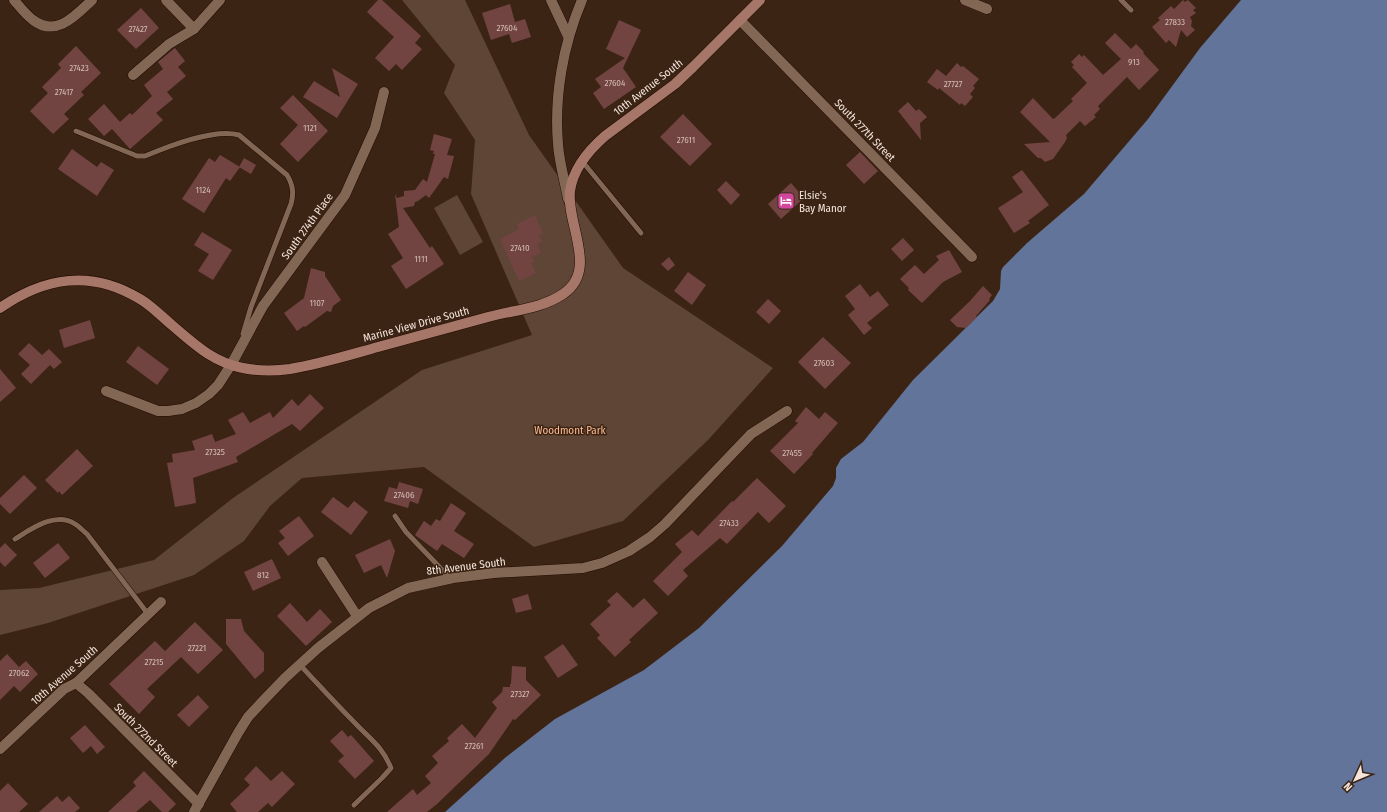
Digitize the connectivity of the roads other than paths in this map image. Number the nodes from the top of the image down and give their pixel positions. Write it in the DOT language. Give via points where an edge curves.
graph roads {
  1 [pos="14,0"];
  2 [pos="92,0"];
  3 [pos="166,0"];
  4 [pos="220,0"];
  5 [pos="551,0"];
  6 [pos="582,0"];
  7 [pos="760,0"];
  8 [pos="965,0"];
  9 [pos="1121,0"];
  10 [pos="988,9"];
  11 [pos="1131,10"];
  12 [pos="740,20"];
  13 [pos="194,30"];
  14 [pos="568,36"];
  15 [pos="133,75"];
  16 [pos="384,92"];
  17 [pos="76,132"];
  18 [pos="582,161"];
  19 [pos="569,202"];
  20 [pos="641,233"];
  21 [pos="972,257"];
  22 [pos="0,308"];
  23 [pos="240,347"];
  24 [pos="231,365"];
  25 [pos="106,391"];
  26 [pos="786,411"];
  27 [pos="395,516"];
  28 [pos="15,539"];
  29 [pos="322,562"];
  30 [pos="450,578"];
  31 [pos="161,602"];
  32 [pos="148,614"];
  33 [pos="357,616"];
  34 [pos="300,665"];
  35 [pos="76,683"];
  36 [pos="0,749"];
  37 [pos="354,805"];
  38 [pos="196,808"];
  1 -- 2 [label="street" via="33,20 54,27 72,18"];
  3 -- 13 [label="street"];
  4 -- 13 [label="street"];
  5 -- 14 [label="street"];
  6 -- 14 [label="street, Marine View Drive South"];
  7 -- 12 [label="main road, 10th Avenue South"];
  8 -- 10 [label="street"];
  9 -- 11 [label="lane"];
  12 -- 18 [label="main road, 10th Avenue South" via="693,67 605,136"];
  12 -- 21 [label="street, South 277th Street"];
  13 -- 15 [label="street" via="169,44"];
  14 -- 19 [label="street, Marine View Drive South" via="557,123 558,146"];
  16 -- 23 [label="street, South 274th Place" via="375,128 345,195 263,306"];
  17 -- 23 [label="lane" via="137,156 145,156 210,135 235,134 287,175 294,195 251,307"];
  18 -- 19 [label="main road, 10th Avenue South" via="570,189"];
  18 -- 20 [label="lane"];
  19 -- 24 [label="main road, Marine View Drive South" via="580,268 570,288 549,302 344,357 289,369 266,370"];
  22 -- 24 [label="main road, Marine View Drive South" via="17,296 36,288 57,282 92,280 113,286 140,299 202,351"];
  23 -- 24 [label="street, South 274th Place"];
  24 -- 25 [label="street, South 274th Place" via="209,394 182,409 158,411"];
  26 -- 30 [label="street, 8th Avenue South" via="751,434 665,524 629,551 584,568"];
  27 -- 30 [label="lane" via="406,532"];
  28 -- 32 [label="lane" via="50,521 70,521 76,524 87,534"];
  29 -- 33 [label="street"];
  30 -- 33 [label="street, 8th Avenue South" via="408,588"];
  31 -- 32 [label="street, 10th Avenue South"];
  32 -- 35 [label="street, 10th Avenue South"];
  33 -- 34 [label="street, 8th Avenue South"];
  34 -- 37 [label="lane" via="386,755 391,768"];
  34 -- 38 [label="street, 8th Avenue South" via="248,717"];
  35 -- 36 [label="street, 10th Avenue South" via="64,689"];
  35 -- 38 [label="street, South 272nd Street"];
}
